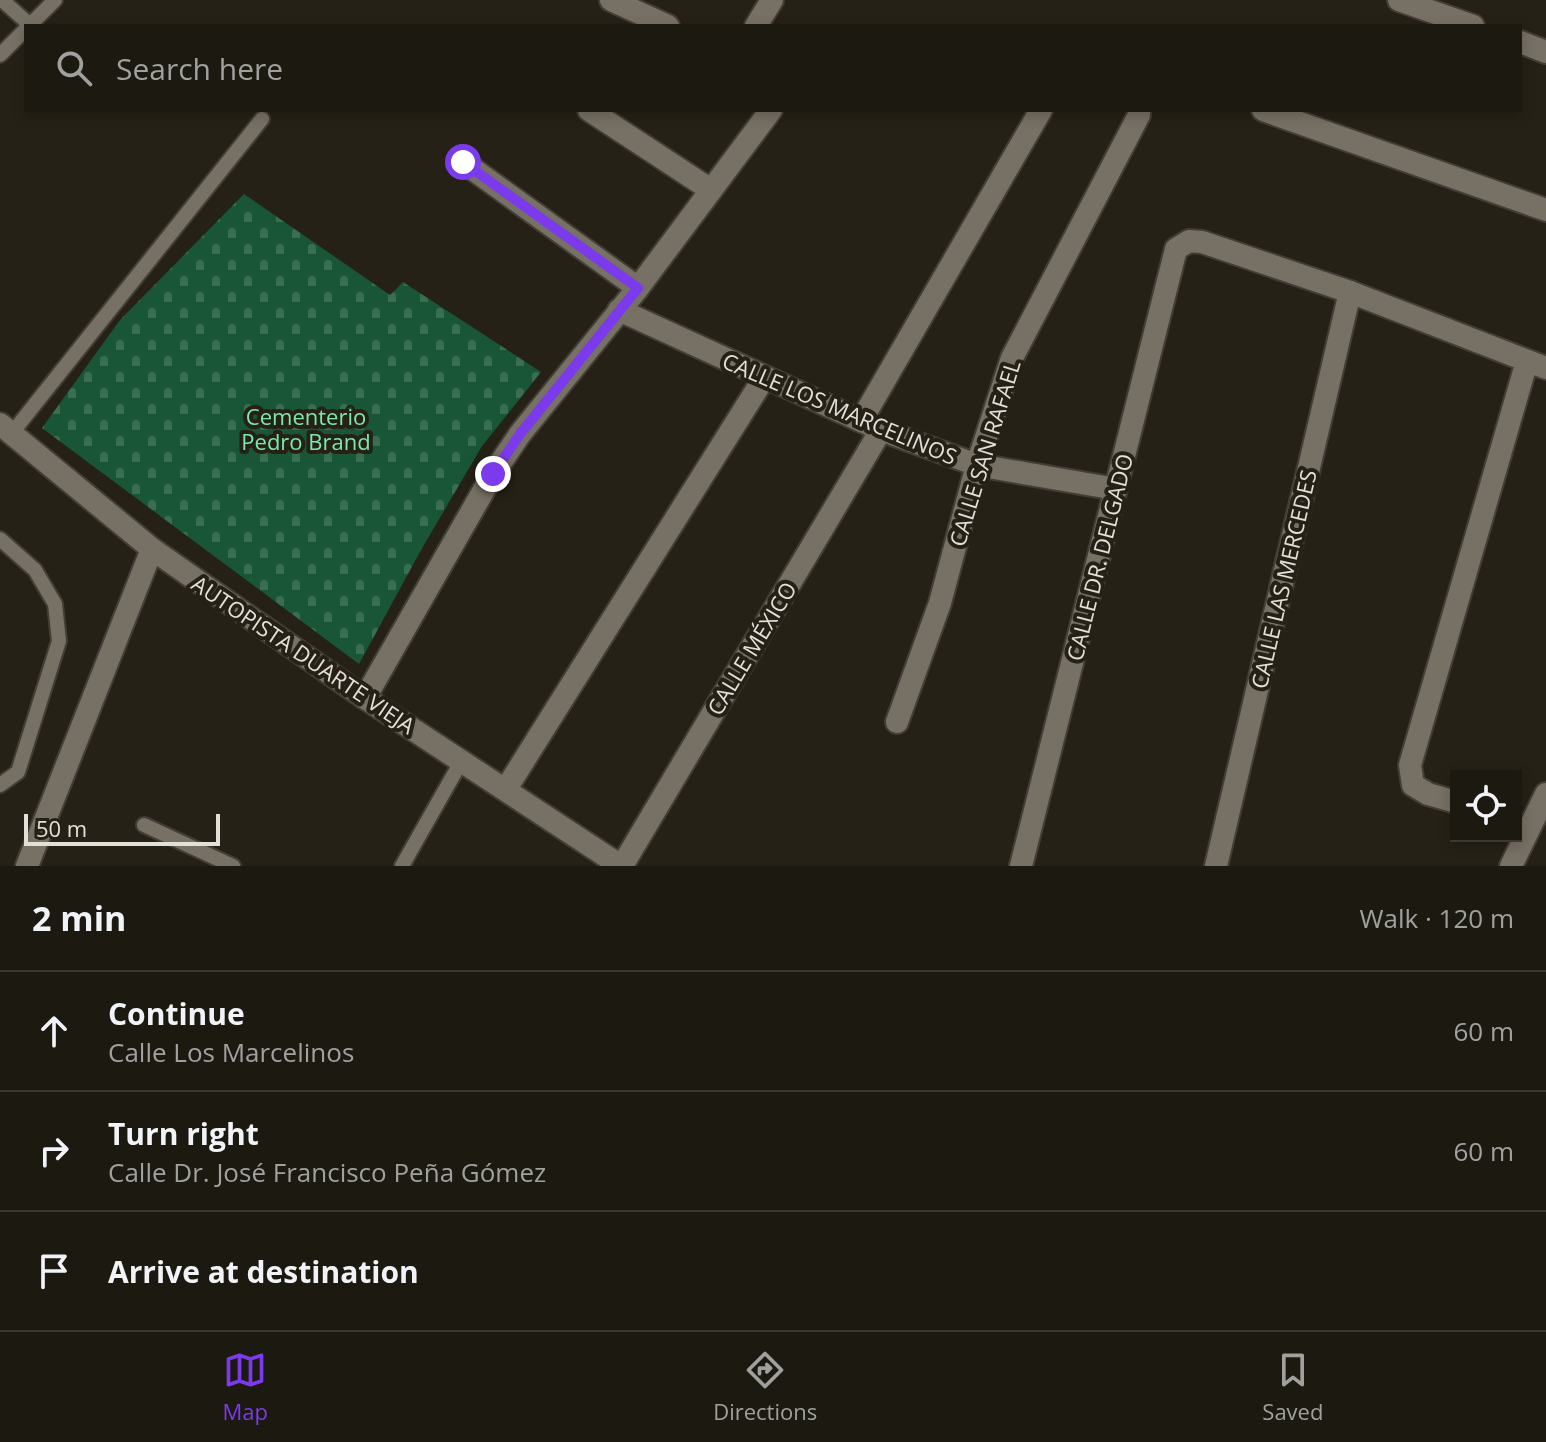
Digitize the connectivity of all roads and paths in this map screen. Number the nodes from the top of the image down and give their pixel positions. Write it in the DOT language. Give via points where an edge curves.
graph roads {
  1 [pos="2,0"];
  2 [pos="55,0"];
  3 [pos="611,0"];
  4 [pos="772,0"];
  5 [pos="1399,0"];
  6 [pos="25,24"];
  7 [pos="31,24"];
  8 [pos="664,24"];
  9 [pos="757,24"];
  10 [pos="1467,24"];
  11 [pos="24,31"];
  12 [pos="1522,43"];
  13 [pos="1546,52"];
  14 [pos="0,55"];
  15 [pos="592,112"];
  16 [pos="770,112"];
  17 [pos="1040,112"];
  18 [pos="1138,112"];
  19 [pos="1269,112"];
  20 [pos="262,119"];
  21 [pos="463,162"];
  22 [pos="711,190"];
  23 [pos="1546,210"];
  24 [pos="638,288"];
  25 [pos="1350,292"];
  26 [pos="619,310"];
  27 [pos="1536,364"];
  28 [pos="764,378"];
  29 [pos="871,425"];
  30 [pos="6,428"];
  31 [pos="977,465"];
  32 [pos="1116,489"];
  33 [pos="0,539"];
  34 [pos="152,549"];
  35 [pos="365,698"];
  36 [pos="897,722"];
  37 [pos="462,760"];
  38 [pos="0,785"];
  39 [pos="506,789"];
  40 [pos="1546,794"];
  41 [pos="1450,800"];
  42 [pos="1524,821"];
  43 [pos="144,825"];
  44 [pos="27,866"];
  45 [pos="233,866"];
  46 [pos="402,866"];
  47 [pos="621,866"];
  48 [pos="1021,866"];
  49 [pos="1216,866"];
  50 [pos="1511,866"];
  1 -- 6 [label="lane"];
  2 -- 7 [label="lane"];
  3 -- 8 [label="street"];
  4 -- 9 [label="street"];
  5 -- 10 [label="street"];
  11 -- 14 [label="lane"];
  12 -- 13 [label="street"];
  15 -- 22 [label="street"];
  16 -- 22 [label="street"];
  17 -- 29 [label="street, CALLE MÉXICO"];
  18 -- 31 [label="street, CALLE SAN RAFAEL" via="1012,358"];
  19 -- 23 [label="street"];
  20 -- 30 [label="lane"];
  21 -- 24 [label="street"];
  22 -- 24 [label="street"];
  24 -- 26 [label="street"];
  25 -- 27 [label="street"];
  25 -- 32 [label="street, CALLE DR. DELGADO" via="1202,242 1189,241 1176,249"];
  25 -- 49 [label="street, CALLE LAS MERCEDES"];
  26 -- 28 [label="street, CALLE LOS MARCELINOS"];
  26 -- 35 [label="street" via="493,474"];
  27 -- 41 [label="street" via="1410,765 1413,785"];
  28 -- 29 [label="street, CALLE LOS MARCELINOS"];
  28 -- 39 [label="street"];
  29 -- 31 [label="street, CALLE LOS MARCELINOS"];
  29 -- 47 [label="street, CALLE MÉXICO"];
  30 -- 34 [label="street, AUTOPISTA DUARTE VIEJA"];
  31 -- 32 [label="street, CALLE LOS MARCELINOS"];
  31 -- 36 [label="street, CALLE SAN RAFAEL" via="940,603"];
  32 -- 48 [label="street, CALLE DR. DELGADO"];
  33 -- 38 [label="lane" via="35,570 55,604 59,641 18,772"];
  34 -- 35 [label="street, AUTOPISTA DUARTE VIEJA"];
  34 -- 44 [label="street"];
  35 -- 37 [label="street, AUTOPISTA DUARTE VIEJA"];
  37 -- 39 [label="street, AUTOPISTA DUARTE VIEJA"];
  37 -- 46 [label="lane"];
  39 -- 47 [label="street, AUTOPISTA DUARTE VIEJA"];
  40 -- 42 [label="street"];
  42 -- 50 [label="street"];
  43 -- 45 [label="lane"];
}
